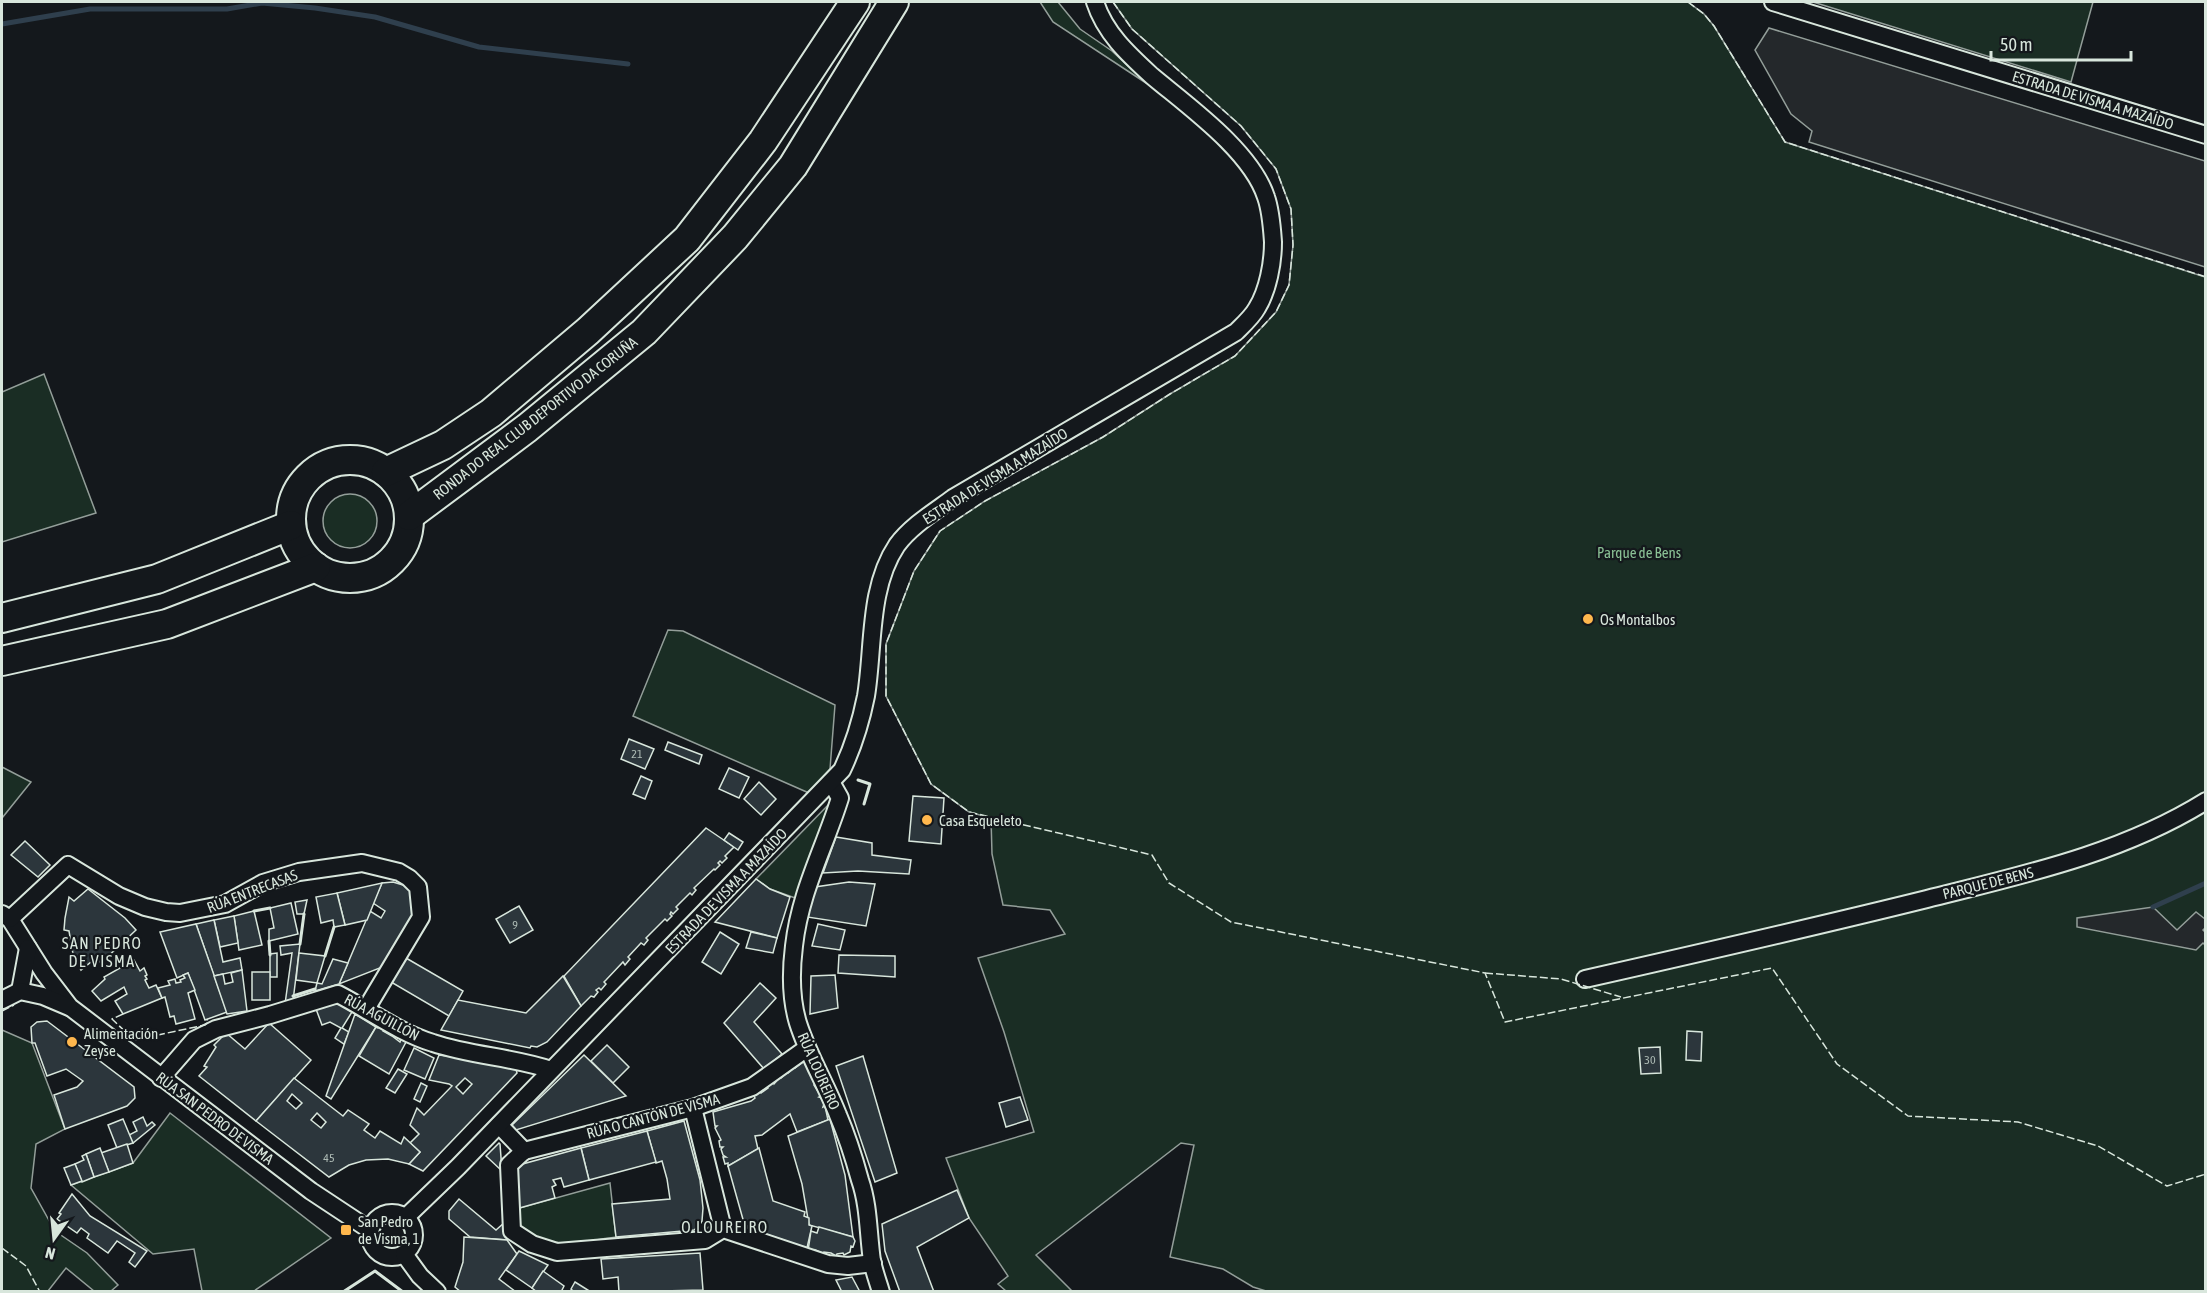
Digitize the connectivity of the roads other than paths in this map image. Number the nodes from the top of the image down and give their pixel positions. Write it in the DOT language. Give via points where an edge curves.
graph roads {
  1 [pos="855,2"];
  2 [pos="894,2"];
  3 [pos="1095,2"];
  4 [pos="1773,2"];
  5 [pos="2205,135"];
  6 [pos="386,472"];
  7 [pos="409,516"];
  8 [pos="291,525"];
  9 [pos="316,567"];
  10 [pos="2,618"];
  11 [pos="2,661"];
  12 [pos="831,782"];
  13 [pos="2205,801"];
  14 [pos="6,916"];
  15 [pos="28,948"];
  16 [pos="1585,979"];
  17 [pos="20,991"];
  18 [pos="2,999"];
  19 [pos="70,1007"];
  20 [pos="366,1009"];
  21 [pos="807,1048"];
  22 [pos="551,1070"];
  23 [pos="161,1078"];
  24 [pos="693,1108"];
  25 [pos="498,1125"];
  26 [pos="524,1150"];
  27 [pos="406,1217"];
  28 [pos="723,1229"];
  29 [pos="370,1230"];
  30 [pos="404,1254"];
  31 [pos="873,1263"];
  32 [pos="437,1292"];
  33 [pos="881,1292"];
  1 -- 6 [label="highway, RONDA DO REAL CLUB DEPORTIVO DA CORUÑA" via="763,141 687,239 588,331 491,413 442,445"];
  2 -- 7 [label="highway, RONDA DO REAL CLUB DEPORTIVO DA CORUÑA" via="792,166 735,237 644,332 527,428"];
  3 -- 12 [label="street, ESTRADA DE VISMA A MAZAÍDO" via="1101,20 1117,43 1234,148 1253,172 1266,197 1272,228 1273,258 1267,283 1257,309 1236,332 953,498 898,544 886,565 877,601 859,725 850,755"];
  4 -- 5 [label="street, ESTRADA DE VISMA A MAZAÍDO"];
  6 -- 7 [label="highway" via="406,500"];
  6 -- 8 [label="highway" via="353,460 319,469 297,492"];
  7 -- 9 [label="highway" via="403,547 381,570 365,577 348,578"];
  8 -- 9 [label="highway" via="303,556"];
  8 -- 10 [label="highway" via="157,579"];
  9 -- 11 [label="highway" via="167,624"];
  12 -- 21 [label="street, RÚA LOUREIRO" via="840,798 809,878 793,947 797,1021"];
  12 -- 22 [label="street, ESTRADA DE VISMA A MAZAÍDO"];
  13 -- 16 [label="street, PARQUE DE BENS" via="2123,843 2067,862 1842,920"];
  14 -- 15 [label="street, RÚA SAN PEDRO DE VISMA"];
  14 -- 20 [label="street, RÚA ENTRECASAS" via="68,865 119,896 145,907 180,913 225,904 263,883 298,872 362,863 381,867 399,872 418,887 421,917"];
  15 -- 17 [label="street"];
  15 -- 19 [label="street, RÚA SAN PEDRO DE VISMA"];
  17 -- 18 [label="street"];
  17 -- 19 [label="street"];
  19 -- 23 [label="street, RÚA SAN PEDRO DE VISMA"];
  20 -- 22 [label="street, RÚA AGUILLÓN" via="431,1043"];
  20 -- 23 [label="street, RÚA AGUILLÓN" via="338,994 216,1029 194,1040"];
  21 -- 24 [label="street, RÚA O CANTÓN DE VISMA" via="752,1087"];
  21 -- 31 [label="street, RÚA LOUREIRO" via="838,1115 867,1202"];
  22 -- 25 [label="street, ESTRADA DE VISMA A MAZAÍDO"];
  23 -- 29 [label="street, RÚA SAN PEDRO DE VISMA" via="311,1191"];
  24 -- 26 [label="street, RÚA O CANTÓN DE VISMA"];
  24 -- 28 [label="street"];
  25 -- 26 [label="street"];
  25 -- 27 [label="street, ESTRADA DE VISMA A MAZAÍDO"];
  26 -- 28 [label="street" via="509,1165 512,1231 532,1244 557,1252 705,1240"];
  27 -- 29 [label="street" via="385,1214 375,1220"];
  27 -- 30 [label="street" via="413,1227 414,1239"];
  28 -- 31 [label="street" via="828,1264"];
  29 -- 30 [label="street, RÚA SAN PEDRO DE VISMA" via="377,1251 392,1257"];
  30 -- 32 [label="street"];
  31 -- 33 [label="street, RÚA LOUREIRO"];
}
